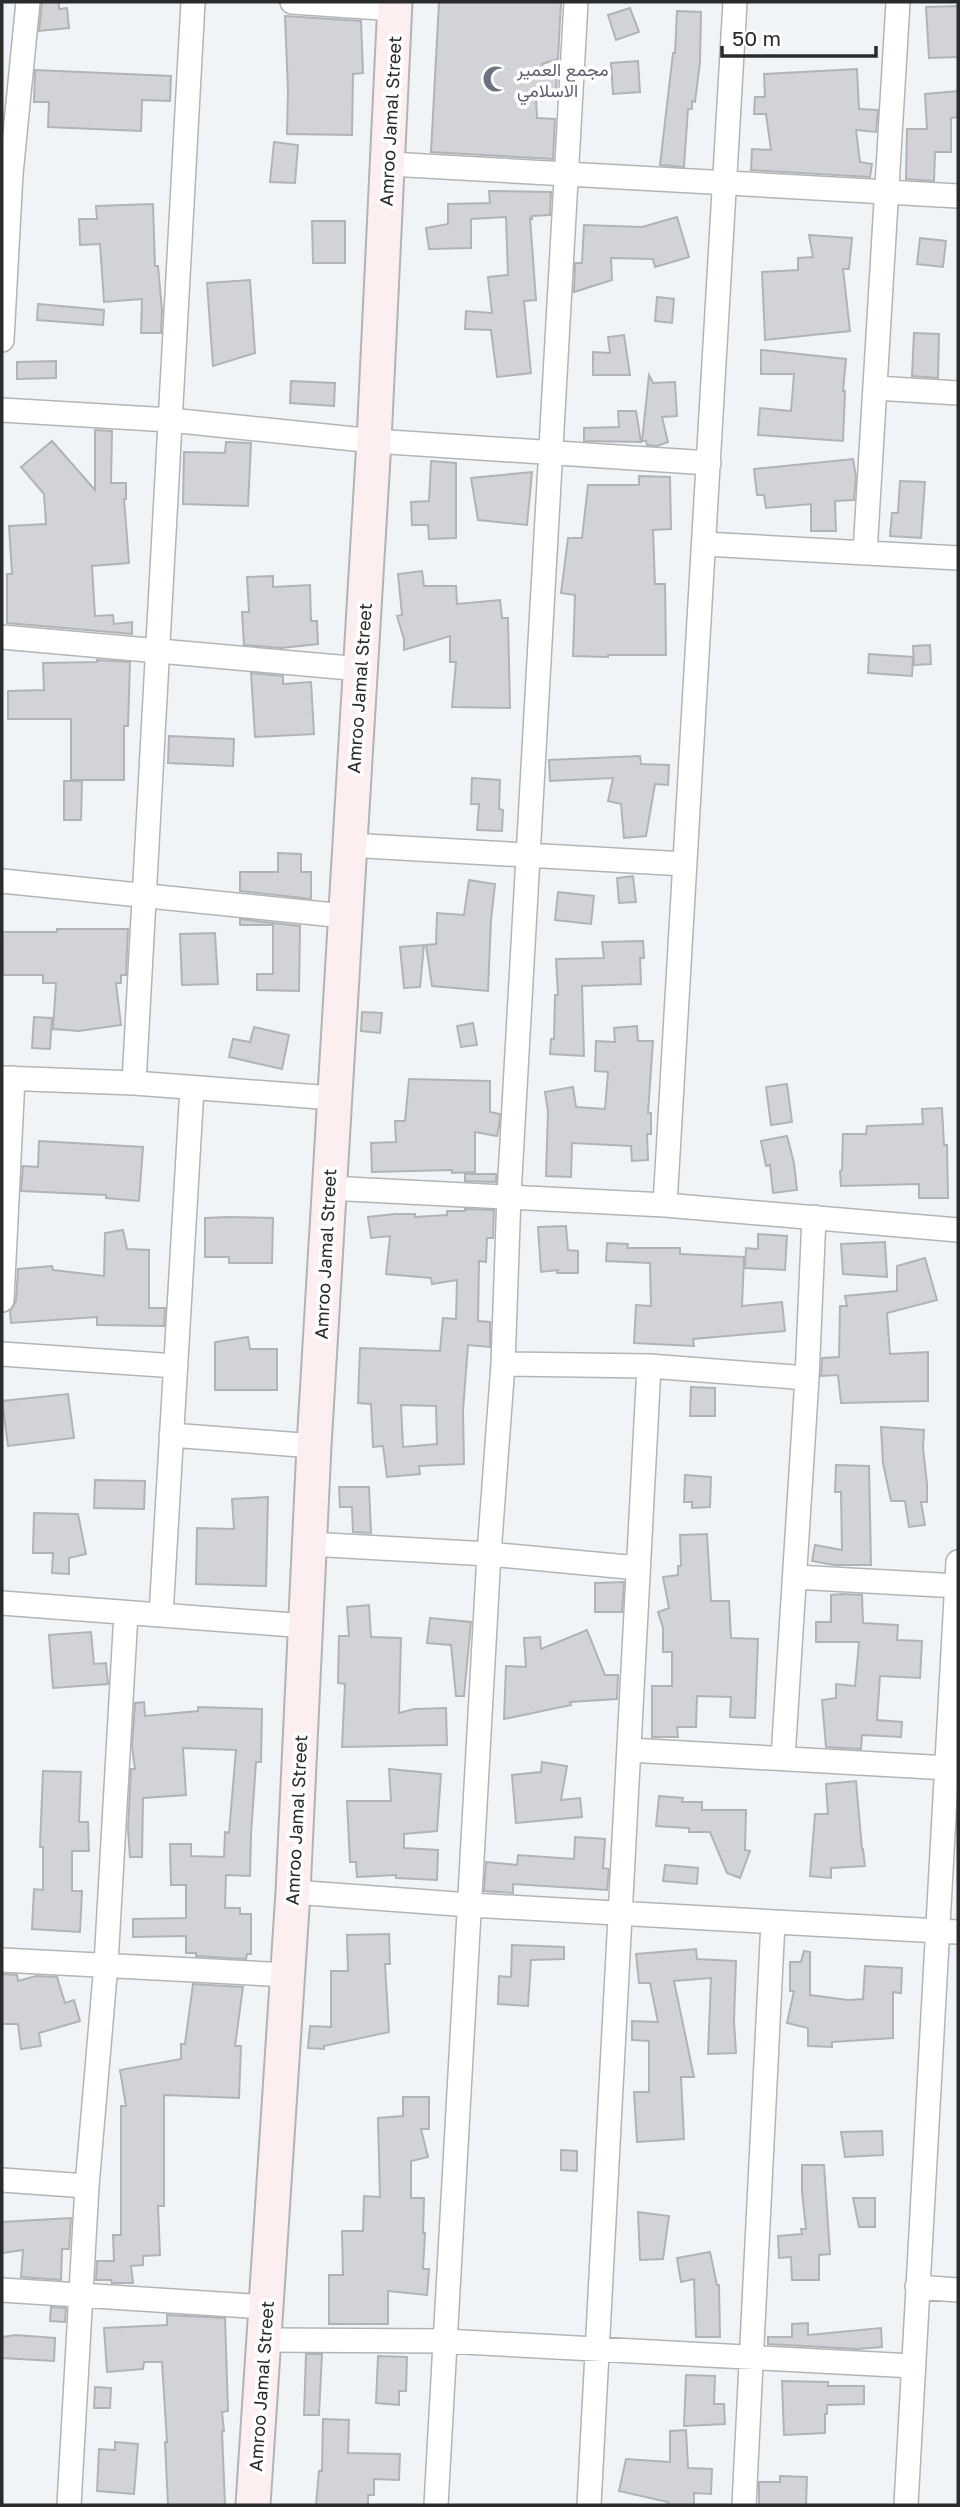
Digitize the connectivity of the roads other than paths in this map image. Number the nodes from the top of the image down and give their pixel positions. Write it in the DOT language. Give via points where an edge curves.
graph roads {
  1 [pos="28,2"];
  2 [pos="193,2"];
  3 [pos="292,2"];
  4 [pos="576,2"];
  5 [pos="735,2"];
  6 [pos="898,2"];
  7 [pos="395,6"];
  8 [pos="389,164"];
  9 [pos="566,173"];
  10 [pos="6,174"];
  11 [pos="725,182"];
  12 [pos="887,191"];
  13 [pos="958,196"];
  14 [pos="2,340"];
  15 [pos="875,388"];
  16 [pos="958,393"];
  17 [pos="2,410"];
  18 [pos="170,420"];
  19 [pos="374,441"];
  20 [pos="551,452"];
  21 [pos="709,463"];
  22 [pos="704,544"];
  23 [pos="865,553"];
  24 [pos="958,558"];
  25 [pos="2,637"];
  26 [pos="159,652"];
  27 [pos="361,669"];
  28 [pos="348,845"];
  29 [pos="529,854"];
  30 [pos="685,864"];
  31 [pos="2,881"];
  32 [pos="144,895"];
  33 [pos="344,916"];
  34 [pos="8,1078"];
  35 [pos="134,1083"];
  36 [pos="192,1088"];
  37 [pos="333,1098"];
  38 [pos="328,1188"];
  39 [pos="509,1195"];
  40 [pos="665,1205"];
  41 [pos="814,1217"];
  42 [pos="958,1230"];
  43 [pos="2,1300"];
  44 [pos="2,1354"];
  45 [pos="503,1364"];
  46 [pos="176,1366"];
  47 [pos="649,1366"];
  48 [pos="807,1378"];
  49 [pos="171,1435"];
  50 [pos="314,1446"];
  51 [pos="309,1545"];
  52 [pos="489,1554"];
  53 [pos="958,1562"];
  54 [pos="638,1568"];
  55 [pos="795,1577"];
  56 [pos="958,1586"];
  57 [pos="2,1603"];
  58 [pos="126,1613"];
  59 [pos="161,1615"];
  60 [pos="306,1626"];
  61 [pos="629,1750"];
  62 [pos="783,1758"];
  63 [pos="948,1768"];
  64 [pos="293,1892"];
  65 [pos="470,1905"];
  66 [pos="620,1913"];
  67 [pos="773,1922"];
  68 [pos="948,1932"];
  69 [pos="2,1960"];
  70 [pos="106,1964"];
  71 [pos="288,1976"];
  72 [pos="2,2180"];
  73 [pos="87,2186"];
  74 [pos="917,2287"];
  75 [pos="2,2290"];
  76 [pos="958,2290"];
  77 [pos="81,2294"];
  78 [pos="266,2307"];
  79 [pos="265,2340"];
  80 [pos="445,2341"];
  81 [pos="597,2349"];
  82 [pos="751,2358"];
  83 [pos="913,2366"];
  84 [pos="69,2505"];
  85 [pos="253,2505"];
  86 [pos="436,2505"];
  87 [pos="589,2505"];
  88 [pos="744,2505"];
  89 [pos="906,2505"];
  1 -- 10 [label="street"];
  2 -- 18 [label="street"];
  3 -- 7 [label="street"];
  4 -- 9 [label="street"];
  5 -- 11 [label="street"];
  6 -- 12 [label="street"];
  7 -- 8 [label="street, Amroo Jamal Street"];
  8 -- 9 [label="street"];
  8 -- 19 [label="street, Amroo Jamal Street"];
  9 -- 11 [label="street"];
  9 -- 20 [label="street"];
  10 -- 14 [label="street"];
  11 -- 12 [label="street"];
  11 -- 21 [label="street"];
  12 -- 13 [label="street"];
  12 -- 15 [label="street"];
  15 -- 16 [label="street"];
  15 -- 23 [label="street"];
  17 -- 18 [label="street"];
  18 -- 19 [label="street"];
  18 -- 26 [label="street"];
  19 -- 20 [label="street"];
  19 -- 27 [label="street, Amroo Jamal Street"];
  20 -- 21 [label="street"];
  20 -- 29 [label="street"];
  21 -- 22 [label="street"];
  22 -- 23 [label="street"];
  22 -- 30 [label="street"];
  23 -- 24 [label="street"];
  25 -- 26 [label="street"];
  26 -- 27 [label="street"];
  26 -- 32 [label="street"];
  27 -- 28 [label="street, Amroo Jamal Street"];
  28 -- 29 [label="street"];
  28 -- 33 [label="street, Amroo Jamal Street"];
  29 -- 30 [label="street"];
  29 -- 39 [label="street"];
  30 -- 40 [label="street"];
  31 -- 32 [label="street"];
  32 -- 33 [label="street"];
  32 -- 35 [label="street"];
  33 -- 37 [label="street, Amroo Jamal Street"];
  34 -- 35 [label="street"];
  34 -- 43 [label="street"];
  35 -- 36 [label="street"];
  36 -- 37 [label="street"];
  36 -- 46 [label="street"];
  37 -- 38 [label="street, Amroo Jamal Street"];
  38 -- 39 [label="street"];
  38 -- 50 [label="street, Amroo Jamal Street"];
  39 -- 40 [label="street"];
  39 -- 45 [label="street"];
  40 -- 41 [label="street"];
  41 -- 42 [label="street"];
  41 -- 48 [label="street"];
  44 -- 46 [label="street"];
  45 -- 47 [label="street"];
  45 -- 52 [label="street"];
  46 -- 49 [label="street"];
  47 -- 48 [label="street"];
  47 -- 54 [label="street"];
  48 -- 55 [label="street"];
  49 -- 50 [label="street"];
  49 -- 59 [label="street"];
  50 -- 51 [label="street, Amroo Jamal Street"];
  51 -- 52 [label="street"];
  51 -- 60 [label="street, Amroo Jamal Street"];
  52 -- 54 [label="street"];
  52 -- 65 [label="street"];
  53 -- 56 [label="street"];
  54 -- 61 [label="street"];
  55 -- 56 [label="street"];
  55 -- 62 [label="street"];
  56 -- 63 [label="street"];
  57 -- 58 [label="street"];
  58 -- 59 [label="street"];
  58 -- 70 [label="street"];
  59 -- 60 [label="street"];
  60 -- 64 [label="street, Amroo Jamal Street"];
  61 -- 62 [label="street"];
  61 -- 66 [label="street"];
  62 -- 63 [label="street"];
  63 -- 68 [label="street"];
  64 -- 65 [label="street"];
  64 -- 71 [label="street, Amroo Jamal Street"];
  65 -- 66 [label="street"];
  65 -- 80 [label="street"];
  66 -- 67 [label="street"];
  66 -- 81 [label="street"];
  67 -- 68 [label="street"];
  67 -- 82 [label="street"];
  68 -- 74 [label="street"];
  69 -- 70 [label="street"];
  70 -- 71 [label="street"];
  70 -- 73 [label="street"];
  71 -- 78 [label="street, Amroo Jamal Street"];
  72 -- 73 [label="street"];
  73 -- 77 [label="street"];
  74 -- 76 [label="street"];
  74 -- 83 [label="street"];
  75 -- 77 [label="street"];
  77 -- 78 [label="street"];
  77 -- 84 [label="street"];
  78 -- 79 [label="street, Amroo Jamal Street"];
  79 -- 80 [label="street"];
  79 -- 85 [label="street, Amroo Jamal Street"];
  80 -- 81 [label="street"];
  80 -- 86 [label="street"];
  81 -- 82 [label="street"];
  81 -- 87 [label="street"];
  82 -- 83 [label="street"];
  82 -- 88 [label="street"];
  83 -- 89 [label="street"];
}
